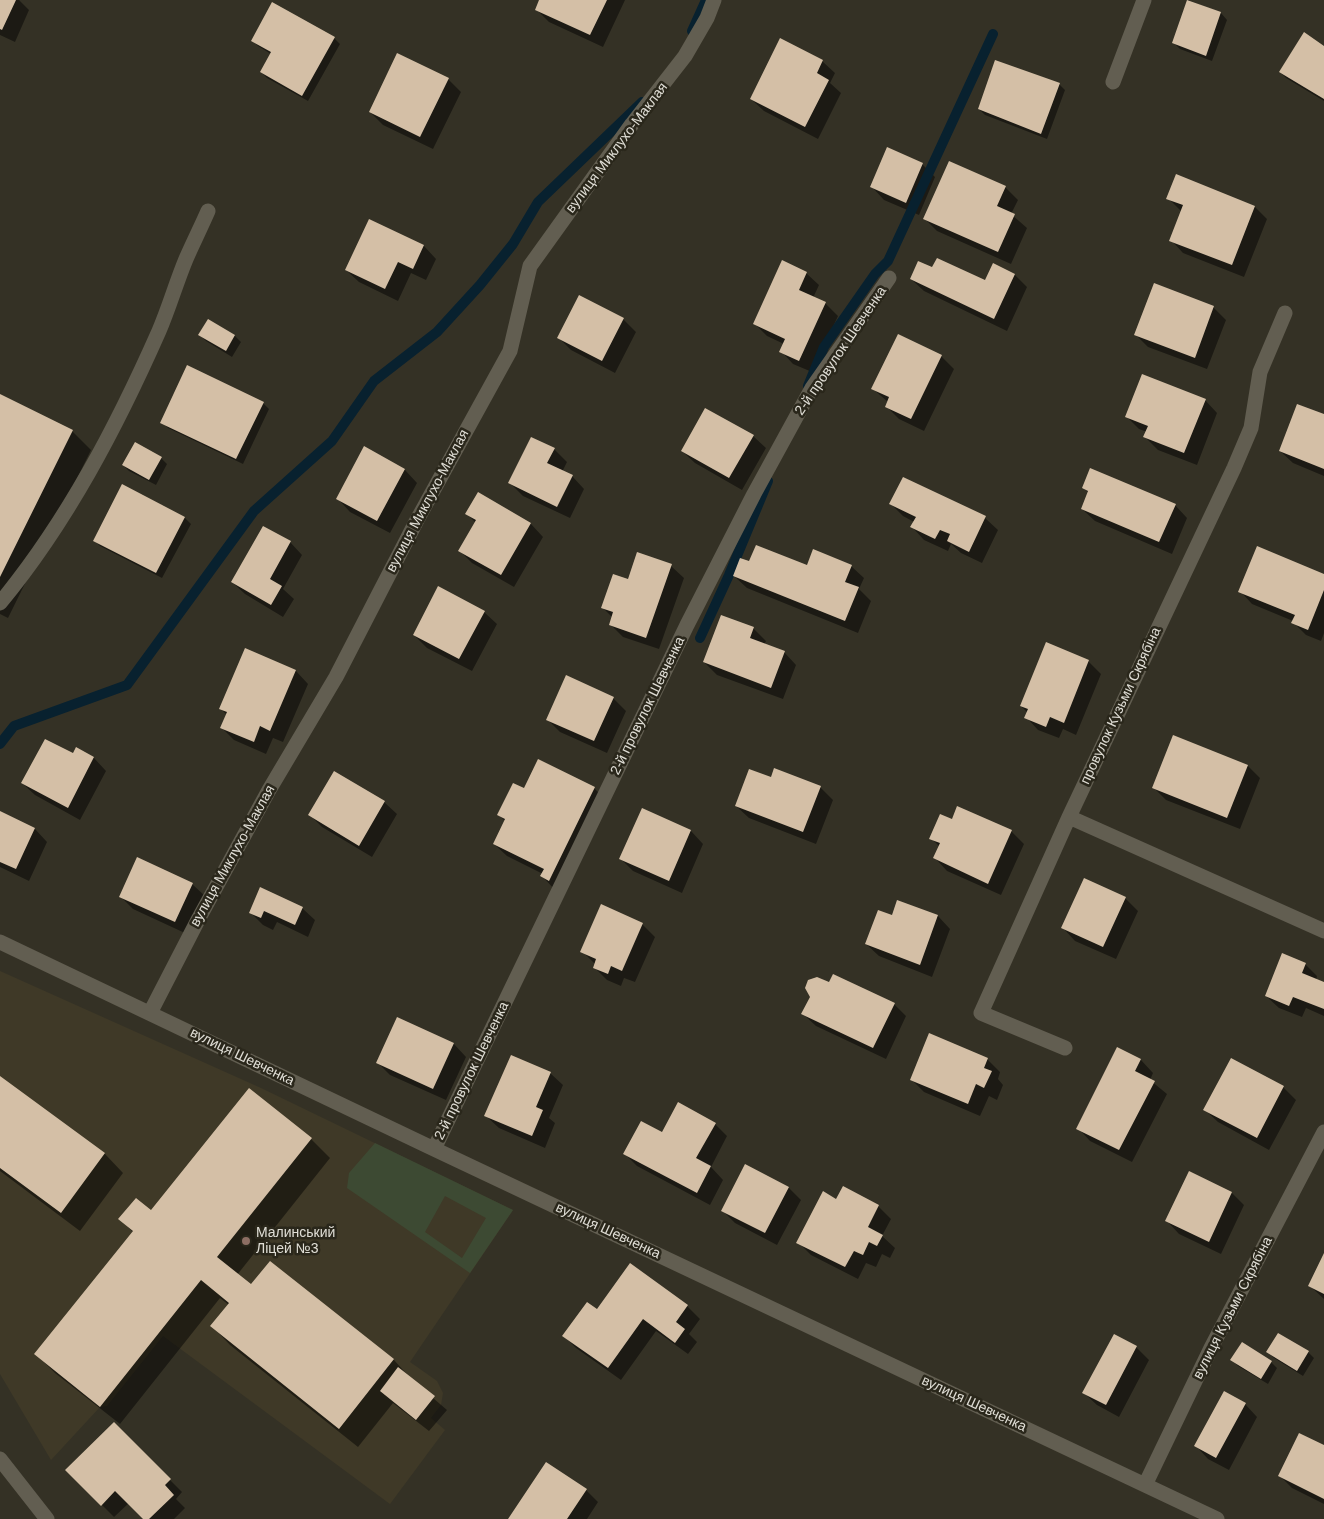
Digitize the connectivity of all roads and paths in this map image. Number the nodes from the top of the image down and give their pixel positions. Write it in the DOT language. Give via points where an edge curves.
graph roads {
  1 [pos="714,0"];
  2 [pos="1144,0"];
  3 [pos="1113,82"];
  4 [pos="208,211"];
  5 [pos="889,278"];
  6 [pos="1285,313"];
  7 [pos="0,603"];
  8 [pos="1068,818"];
  9 [pos="1324,931"];
  10 [pos="0,942"];
  11 [pos="150,1013"];
  12 [pos="1065,1048"];
  13 [pos="1324,1132"];
  14 [pos="434,1149"];
  15 [pos="0,1460"];
  16 [pos="1145,1485"];
  17 [pos="47,1519"];
  18 [pos="1217,1519"];
  1 -- 11 [label="street, вулиця Миклухо-Маклая" via="685,56 530,266 510,351 336,677 198,918"];
  2 -- 3 [label="street"];
  4 -- 7 [label="street" via="146,360 102,448 62,518"];
  5 -- 14 [label="street, 2-й провулок Шевченка" via="812,388 754,494 687,625"];
  6 -- 8 [label="street, провулок Кузьми Скрябіна" via="1260,372 1251,428 1234,468"];
  8 -- 9 [label="street"];
  8 -- 12 [label="street, провулок Кузьми Скрябіна" via="981,1013"];
  10 -- 11 [label="street, вулиця Шевченка"];
  11 -- 14 [label="street, вулиця Шевченка"];
  13 -- 16 [label="street, вулиця Кузьми Скрябіна" via="1215,1340"];
  14 -- 16 [label="street, вулиця Шевченка"];
  15 -- 17 [label="street"];
  16 -- 18 [label="street, вулиця Шевченка"];
}
